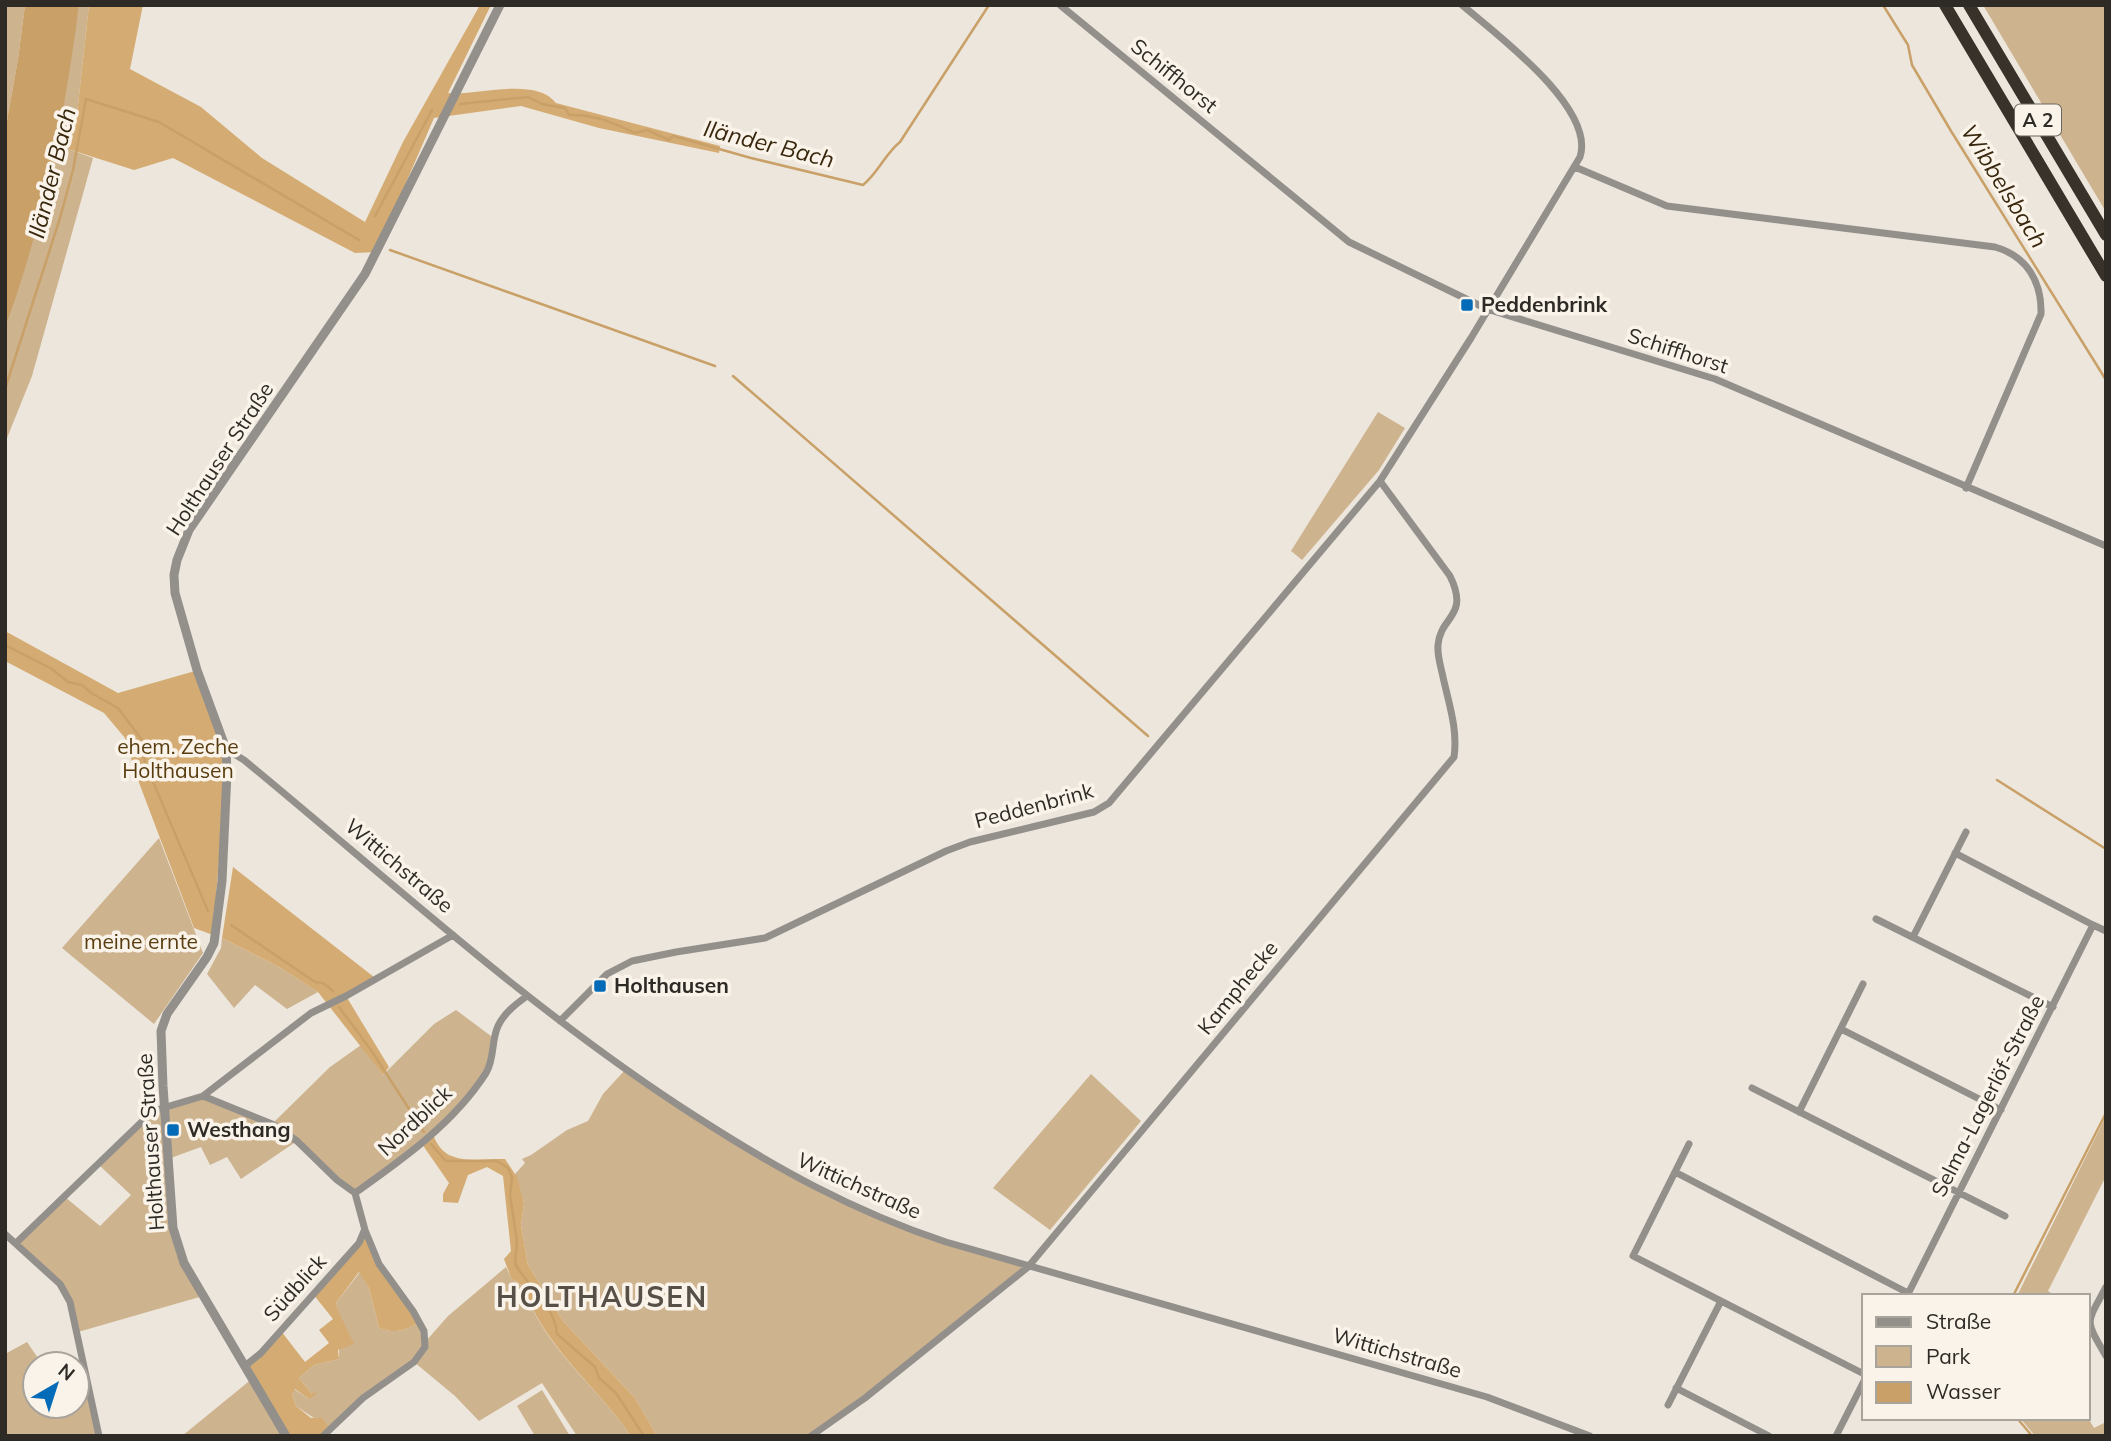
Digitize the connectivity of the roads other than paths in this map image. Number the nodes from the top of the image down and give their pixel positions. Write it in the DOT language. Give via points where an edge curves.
graph roads {
  1 [pos="500,5"];
  2 [pos="1060,5"];
  3 [pos="1462,5"];
  4 [pos="1945,5"];
  5 [pos="1969,5"];
  6 [pos="1575,167"];
  7 [pos="2106,235"];
  8 [pos="2106,276"];
  9 [pos="1487,309"];
  10 [pos="1380,481"];
  11 [pos="1966,488"];
  12 [pos="2106,546"];
  13 [pos="226,749"];
  14 [pos="1966,832"];
  15 [pos="1955,853"];
  16 [pos="1876,919"];
  17 [pos="2093,925"];
  18 [pos="2106,931"];
  19 [pos="453,935"];
  20 [pos="1913,937"];
  21 [pos="1863,984"];
  22 [pos="527,996"];
  23 [pos="2053,1007"];
  24 [pos="560,1021"];
  25 [pos="1841,1029"];
  26 [pos="1752,1088"];
  27 [pos="203,1096"];
  28 [pos="164,1106"];
  29 [pos="2001,1110"];
  30 [pos="1799,1112"];
  31 [pos="1689,1144"];
  32 [pos="1675,1172"];
  33 [pos="1959,1192"];
  34 [pos="355,1193"];
  35 [pos="2005,1216"];
  36 [pos="365,1230"];
  37 [pos="5,1234"];
  38 [pos="16,1243"];
  39 [pos="1028,1267"];
  40 [pos="2106,1287"];
  41 [pos="1906,1294"];
  42 [pos="1908,1294"];
  43 [pos="1721,1301"];
  44 [pos="2090,1316"];
  45 [pos="2090,1328"];
  46 [pos="2106,1356"];
  47 [pos="245,1366"];
  48 [pos="1862,1373"];
  49 [pos="1862,1385"];
  50 [pos="1676,1388"];
  51 [pos="1668,1405"];
  52 [pos="99,1436"];
  53 [pos="286,1436"];
  54 [pos="323,1436"];
  55 [pos="811,1436"];
  56 [pos="1590,1436"];
  57 [pos="1769,1436"];
  58 [pos="1836,1436"];
  1 -- 13 [label="street, Holthauser Straße" via="365,274 181,546 174,575 180,616"];
  2 -- 9 [label="street, Schiffhorst" via="1349,242"];
  3 -- 6 [label="street, Peddenbrink" via="1554,88 1575,123 1583,148"];
  4 -- 8 [label="highway, A 2"];
  5 -- 7 [label="highway, A 2"];
  6 -- 9 [label="street, Peddenbrink"];
  6 -- 11 [label="street" via="1667,206 1995,247 2020,259 2036,282 2041,314"];
  9 -- 10 [label="street, Peddenbrink"];
  9 -- 11 [label="street, Schiffhorst" via="1715,379"];
  10 -- 24 [label="street, Peddenbrink" via="1101,809 946,851 765,938 632,961 607,974"];
  10 -- 39 [label="street, Kamphecke" via="1455,587 1455,611 1438,650 1455,727 1454,757"];
  11 -- 12 [label="street, Schiffhorst"];
  13 -- 19 [label="street, Wittichstraße"];
  13 -- 28 [label="street, Holthauser Straße" via="219,920 207,957 163,1024"];
  14 -- 15 [label="street"];
  15 -- 17 [label="street"];
  15 -- 20 [label="street"];
  16 -- 20 [label="street"];
  17 -- 18 [label="street"];
  17 -- 23 [label="street, Selma-Lagerlöf-Straße"];
  19 -- 22 [label="street, Wittichstraße"];
  19 -- 27 [label="street" via="311,1013"];
  20 -- 23 [label="street"];
  21 -- 25 [label="street"];
  22 -- 24 [label="street, Wittichstraße"];
  22 -- 34 [label="street, Nordblick" via="497,1027 489,1067 456,1109 424,1142"];
  23 -- 29 [label="street, Selma-Lagerlöf-Straße"];
  24 -- 39 [label="street, Wittichstraße" via="625,1070 788,1175 892,1223"];
  25 -- 29 [label="street"];
  25 -- 30 [label="street"];
  26 -- 30 [label="street"];
  27 -- 28 [label="street"];
  27 -- 34 [label="street" via="272,1124"];
  28 -- 38 [label="street" via="153,1111"];
  28 -- 47 [label="street, Holthauser Straße" via="175,1238 184,1264"];
  29 -- 33 [label="street, Selma-Lagerlöf-Straße"];
  30 -- 33 [label="street"];
  31 -- 32 [label="street"];
  32 -- 41 [label="street"];
  32 -- 43 [label="street" via="1633,1255"];
  33 -- 35 [label="street"];
  33 -- 42 [label="street, Selma-Lagerlöf-Straße"];
  34 -- 36 [label="street"];
  36 -- 47 [label="street, Südblick" via="359,1243"];
  36 -- 54 [label="street" via="379,1264 419,1322 426,1342 414,1362 363,1398"];
  37 -- 38 [label="street"];
  38 -- 52 [label="street" via="60,1284 70,1302"];
  39 -- 55 [label="street, Kamphecke"];
  39 -- 56 [label="street, Wittichstraße" via="1474,1393"];
  40 -- 44 [label="street"];
  43 -- 48 [label="street"];
  43 -- 50 [label="street"];
  45 -- 46 [label="street"];
  47 -- 53 [label="street, Holthauser Straße"];
  49 -- 58 [label="street"];
  50 -- 51 [label="street"];
  50 -- 57 [label="street"];
}
